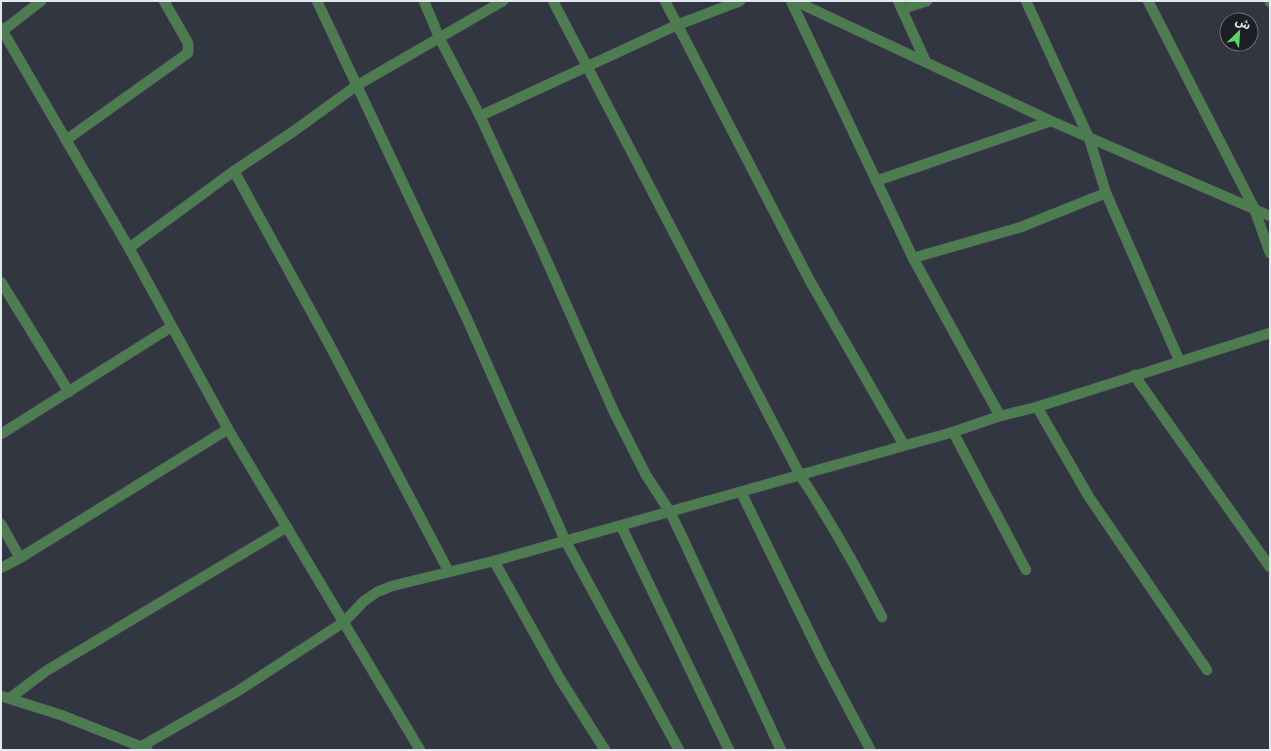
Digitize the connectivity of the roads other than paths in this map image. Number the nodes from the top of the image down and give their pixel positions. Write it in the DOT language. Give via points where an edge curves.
graph roads {
  1 [pos="41,1"];
  2 [pos="164,1"];
  3 [pos="317,1"];
  4 [pos="424,1"];
  5 [pos="503,1"];
  6 [pos="553,1"];
  7 [pos="665,1"];
  8 [pos="740,1"];
  9 [pos="790,1"];
  10 [pos="795,1"];
  11 [pos="926,1"];
  12 [pos="1026,1"];
  13 [pos="1148,1"];
  14 [pos="900,5"];
  15 [pos="677,25"];
  16 [pos="2,30"];
  17 [pos="439,37"];
  18 [pos="926,62"];
  19 [pos="587,66"];
  20 [pos="356,86"];
  21 [pos="480,116"];
  22 [pos="1051,121"];
  23 [pos="1089,138"];
  24 [pos="66,140"];
  25 [pos="234,171"];
  26 [pos="876,181"];
  27 [pos="1106,193"];
  28 [pos="1254,208"];
  29 [pos="1270,216"];
  30 [pos="129,248"];
  31 [pos="1270,253"];
  32 [pos="913,258"];
  33 [pos="1,282"];
  34 [pos="171,327"];
  35 [pos="1270,333"];
  36 [pos="1180,362"];
  37 [pos="1134,375"];
  38 [pos="69,392"];
  39 [pos="1037,407"];
  40 [pos="1000,416"];
  41 [pos="228,429"];
  42 [pos="953,432"];
  43 [pos="1,434"];
  44 [pos="904,445"];
  45 [pos="800,475"];
  46 [pos="741,492"];
  47 [pos="670,512"];
  48 [pos="1,524"];
  49 [pos="621,526"];
  50 [pos="287,527"];
  51 [pos="565,540"];
  52 [pos="20,558"];
  53 [pos="494,561"];
  54 [pos="1270,567"];
  55 [pos="1,568"];
  56 [pos="1026,570"];
  57 [pos="449,572"];
  58 [pos="882,617"];
  59 [pos="344,622"];
  60 [pos="1207,670"];
  61 [pos="6,697"];
  62 [pos="145,748"];
  63 [pos="870,749"];
  64 [pos="420,750"];
  65 [pos="605,750"];
  66 [pos="679,750"];
  67 [pos="729,750"];
  68 [pos="781,750"];
  1 -- 16 [label="street"];
  2 -- 24 [label="street" via="188,43 188,53"];
  3 -- 20 [label="street"];
  4 -- 17 [label="street"];
  5 -- 17 [label="street"];
  6 -- 19 [label="street"];
  7 -- 15 [label="street"];
  8 -- 15 [label="street"];
  9 -- 26 [label="street"];
  10 -- 18 [label="street"];
  11 -- 14 [label="street"];
  12 -- 23 [label="street"];
  13 -- 28 [label="street"];
  14 -- 18 [label="street"];
  15 -- 19 [label="street"];
  15 -- 44 [label="street" via="810,281"];
  16 -- 24 [label="street"];
  17 -- 20 [label="street"];
  17 -- 21 [label="street"];
  18 -- 22 [label="street"];
  19 -- 21 [label="street"];
  19 -- 45 [label="street"];
  20 -- 25 [label="street"];
  20 -- 51 [label="street" via="468,321"];
  21 -- 47 [label="street" via="614,412 646,475"];
  22 -- 23 [label="street"];
  22 -- 26 [label="street"];
  23 -- 27 [label="street"];
  23 -- 28 [label="street"];
  24 -- 30 [label="street"];
  25 -- 30 [label="street"];
  25 -- 57 [label="street"];
  26 -- 32 [label="street"];
  27 -- 32 [label="street" via="1021,227"];
  27 -- 36 [label="street"];
  28 -- 29 [label="street"];
  28 -- 31 [label="street"];
  30 -- 34 [label="street"];
  32 -- 40 [label="street"];
  33 -- 38 [label="street"];
  34 -- 38 [label="street"];
  34 -- 41 [label="street"];
  35 -- 36 [label="street"];
  36 -- 37 [label="street"];
  37 -- 39 [label="street"];
  37 -- 54 [label="street"];
  38 -- 43 [label="street"];
  39 -- 40 [label="street"];
  39 -- 60 [label="street" via="1089,497"];
  40 -- 42 [label="street"];
  41 -- 50 [label="street"];
  41 -- 52 [label="street"];
  42 -- 44 [label="street"];
  42 -- 56 [label="street"];
  44 -- 45 [label="street"];
  45 -- 46 [label="street"];
  45 -- 58 [label="street" via="857,568"];
  46 -- 47 [label="street"];
  46 -- 63 [label="street" via="823,660"];
  47 -- 49 [label="street"];
  47 -- 68 [label="street"];
  48 -- 52 [label="street"];
  49 -- 51 [label="street"];
  49 -- 67 [label="street"];
  50 -- 59 [label="street"];
  50 -- 61 [label="street" via="79,650"];
  51 -- 53 [label="street"];
  51 -- 66 [label="street"];
  52 -- 55 [label="street"];
  53 -- 57 [label="street"];
  53 -- 65 [label="street" via="560,679"];
  57 -- 59 [label="street" via="377,592 364,601"];
  59 -- 62 [label="street"];
  59 -- 64 [label="street"];
  61 -- 62 [label="street" via="61,715"];
}
